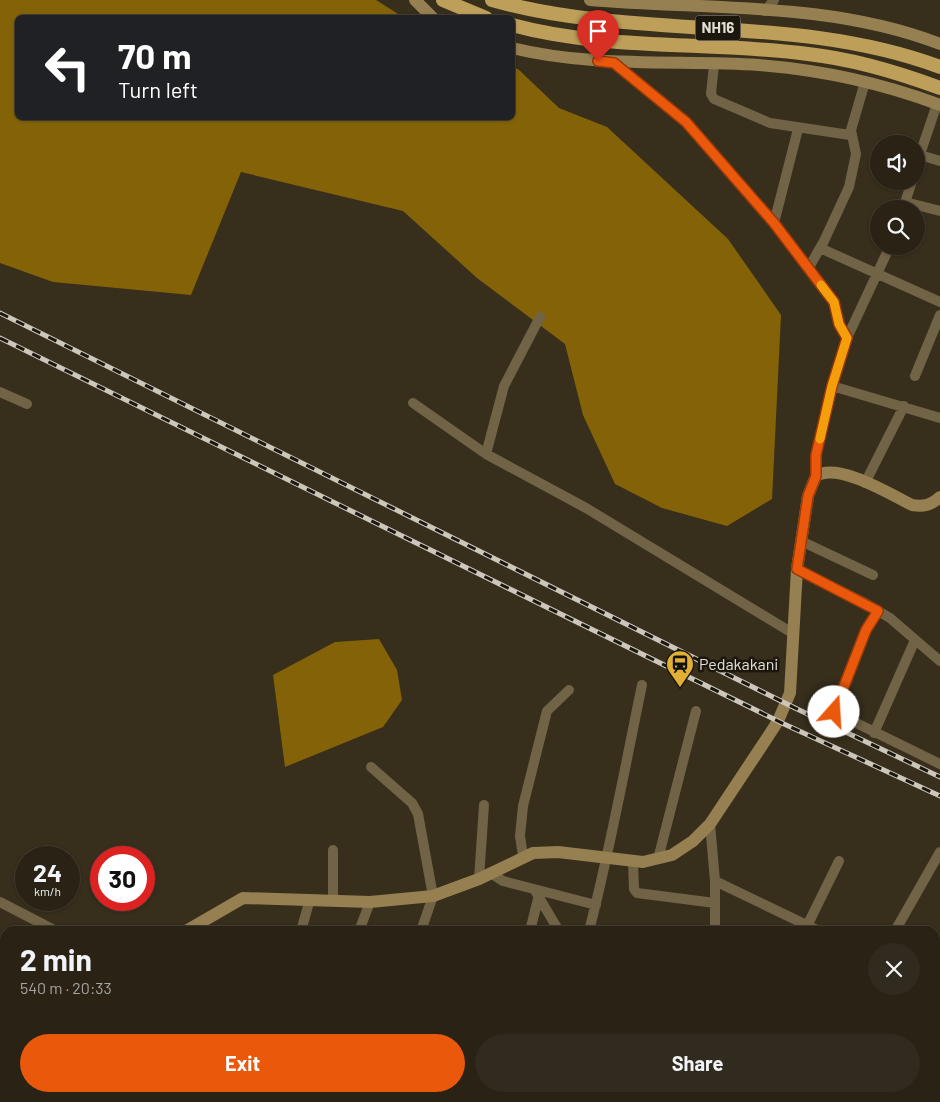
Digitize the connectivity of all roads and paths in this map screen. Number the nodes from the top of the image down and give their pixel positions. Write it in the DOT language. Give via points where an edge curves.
graph roads {
  1 [pos="415,0"];
  2 [pos="443,0"];
  3 [pos="492,0"];
  4 [pos="590,0"];
  5 [pos="774,0"];
  6 [pos="729,4"];
  7 [pos="765,11"];
  8 [pos="430,15"];
  9 [pos="479,15"];
  10 [pos="515,26"];
  11 [pos="940,44"];
  12 [pos="515,49"];
  13 [pos="614,63"];
  14 [pos="714,64"];
  15 [pos="940,67"];
  16 [pos="865,82"];
  17 [pos="940,88"];
  18 [pos="939,104"];
  19 [pos="798,129"];
  20 [pos="850,135"];
  21 [pos="925,142"];
  22 [pos="925,156"];
  23 [pos="940,161"];
  24 [pos="925,208"];
  25 [pos="940,211"];
  26 [pos="774,223"];
  27 [pos="820,248"];
  28 [pos="886,255"];
  29 [pos="808,269"];
  30 [pos="877,274"];
  31 [pos="940,302"];
  32 [pos="940,315"];
  33 [pos="540,317"];
  34 [pos="847,338"];
  35 [pos="915,376"];
  36 [pos="832,386"];
  37 [pos="0,392"];
  38 [pos="413,403"];
  39 [pos="27,404"];
  40 [pos="904,406"];
  41 [pos="940,418"];
  42 [pos="486,454"];
  43 [pos="816,476"];
  44 [pos="865,483"];
  45 [pos="940,497"];
  46 [pos="801,541"];
  47 [pos="797,569"];
  48 [pos="873,575"];
  49 [pos="878,611"];
  50 [pos="794,634"];
  51 [pos="915,640"];
  52 [pos="940,660"];
  53 [pos="642,685"];
  54 [pos="569,690"];
  55 [pos="696,711"];
  56 [pos="874,733"];
  57 [pos="940,764"];
  58 [pos="371,767"];
  59 [pos="484,805"];
  60 [pos="710,824"];
  61 [pos="334,850"];
  62 [pos="940,852"];
  63 [pos="523,856"];
  64 [pos="607,859"];
  65 [pos="658,860"];
  66 [pos="839,861"];
  67 [pos="633,862"];
  68 [pos="491,873"];
  69 [pos="479,879"];
  70 [pos="716,881"];
  71 [pos="536,892"];
  72 [pos="433,896"];
  73 [pos="310,899"];
  74 [pos="333,900"];
  75 [pos="0,902"];
  76 [pos="370,902"];
  77 [pos="715,903"];
  78 [pos="596,905"];
  79 [pos="46,926"];
  80 [pos="194,926"];
  81 [pos="302,926"];
  82 [pos="361,926"];
  83 [pos="423,926"];
  84 [pos="531,926"];
  85 [pos="556,926"];
  86 [pos="590,926"];
  87 [pos="714,926"];
  88 [pos="807,926"];
  89 [pos="898,926"];
  1 -- 8 [label="main road"];
  2 -- 9 [label="highway"];
  3 -- 15 [label="highway, NH16" via="604,20 808,35 914,57"];
  4 -- 6 [label="main road"];
  5 -- 7 [label="street"];
  6 -- 7 [label="main road"];
  7 -- 11 [label="main road" via="868,24"];
  10 -- 17 [label="highway, NH16" via="601,40 807,54 859,62"];
  12 -- 13 [label="main road"];
  13 -- 14 [label="main road"];
  13 -- 26 [label="street" via="686,122"];
  14 -- 16 [label="main road" via="820,72"];
  14 -- 19 [label="street" via="711,94 714,99 770,123"];
  16 -- 18 [label="main road"];
  16 -- 20 [label="street"];
  18 -- 21 [label="street"];
  19 -- 20 [label="street"];
  19 -- 26 [label="street"];
  20 -- 27 [label="street" via="855,147 855,167 849,188"];
  22 -- 23 [label="street"];
  24 -- 25 [label="street"];
  26 -- 29 [label="street"];
  27 -- 29 [label="street"];
  27 -- 30 [label="street"];
  28 -- 30 [label="street"];
  29 -- 34 [label="street" via="834,302 839,324"];
  30 -- 31 [label="street"];
  30 -- 34 [label="street"];
  32 -- 35 [label="street"];
  33 -- 42 [label="street" via="498,401"];
  34 -- 36 [label="street"];
  36 -- 40 [label="street"];
  36 -- 43 [label="street" via="816,455"];
  37 -- 39 [label="street"];
  38 -- 42 [label="street"];
  40 -- 41 [label="street"];
  40 -- 44 [label="street"];
  42 -- 50 [label="street" via="586,508"];
  43 -- 44 [label="main road" via="835,471"];
  43 -- 46 [label="main road" via="808,496"];
  44 -- 45 [label="main road" via="921,506"];
  46 -- 47 [label="main road"];
  46 -- 48 [label="street"];
  47 -- 49 [label="street"];
  47 -- 50 [label="main road"];
  49 -- 51 [label="street"];
  49 -- 56 [label="street" via="866,630 834,711"];
  50 -- 60 [label="main road" via="792,681 786,703 778,721"];
  51 -- 52 [label="street"];
  51 -- 56 [label="street"];
  53 -- 64 [label="street"];
  54 -- 63 [label="street" via="547,711 523,806 520,836"];
  55 -- 65 [label="street"];
  56 -- 57 [label="street"];
  58 -- 72 [label="street" via="415,808"];
  59 -- 69 [label="street"];
  60 -- 65 [label="main road" via="681,849"];
  60 -- 70 [label="street"];
  61 -- 74 [label="street"];
  62 -- 89 [label="street"];
  63 -- 64 [label="main road" via="544,851"];
  63 -- 68 [label="main road"];
  64 -- 67 [label="main road"];
  64 -- 78 [label="street"];
  65 -- 67 [label="main road"];
  66 -- 88 [label="street"];
  67 -- 77 [label="street" via="634,889 637,892"];
  68 -- 69 [label="main road"];
  68 -- 71 [label="street" via="503,881"];
  69 -- 72 [label="main road"];
  70 -- 77 [label="street"];
  70 -- 88 [label="street"];
  71 -- 78 [label="street"];
  71 -- 84 [label="street"];
  71 -- 85 [label="street"];
  72 -- 76 [label="main road"];
  72 -- 83 [label="street"];
  73 -- 74 [label="main road"];
  73 -- 80 [label="main road" via="242,898"];
  73 -- 81 [label="street"];
  74 -- 76 [label="main road"];
  75 -- 79 [label="street"];
  76 -- 82 [label="street"];
  77 -- 87 [label="street"];
  78 -- 86 [label="street"];
}
